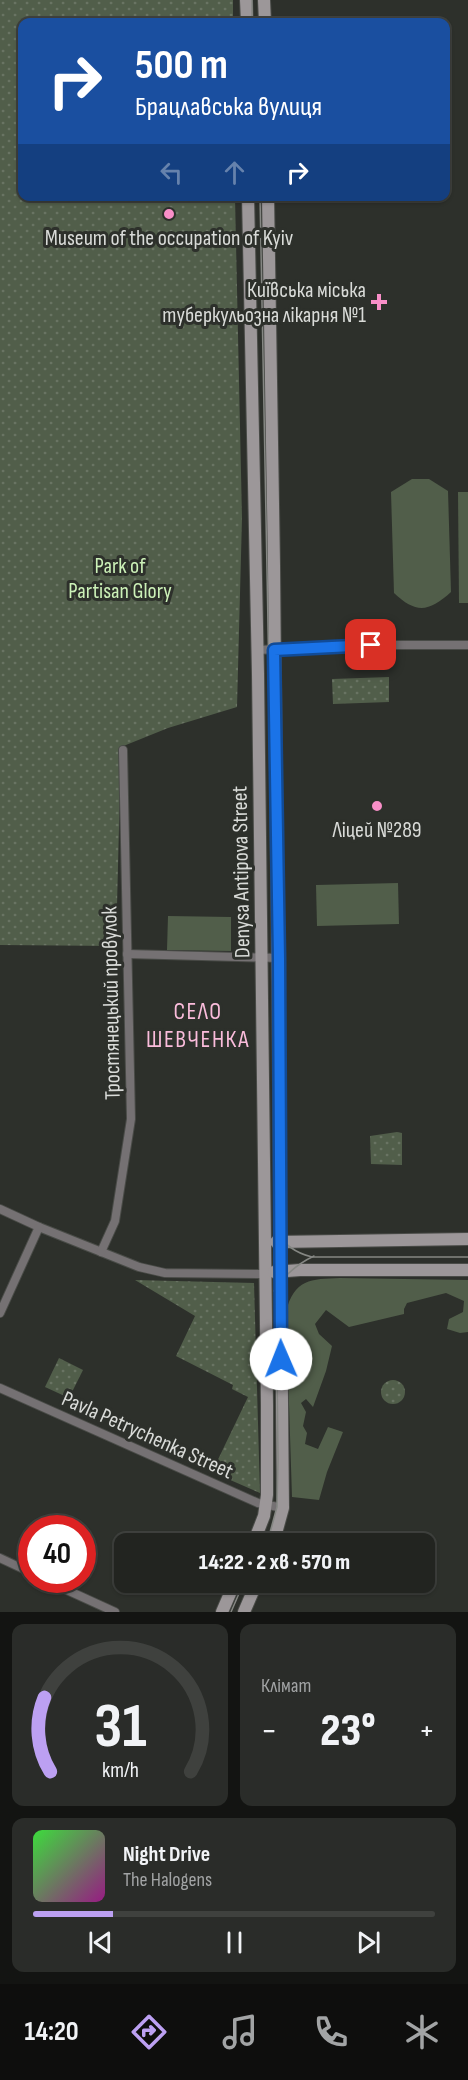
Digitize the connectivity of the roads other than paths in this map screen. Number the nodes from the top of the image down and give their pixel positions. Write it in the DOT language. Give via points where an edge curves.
graph roads {
  1 [pos="246,0"];
  2 [pos="264,0"];
  3 [pos="247,18"];
  4 [pos="265,18"];
  5 [pos="248,201"];
  6 [pos="268,201"];
  7 [pos="468,645"];
  8 [pos="257,650"];
  9 [pos="274,650"];
  10 [pos="123,750"];
  11 [pos="127,954"];
  12 [pos="262,957"];
  13 [pos="279,958"];
  14 [pos="0,1209"];
  15 [pos="39,1227"];
  16 [pos="468,1239"];
  17 [pos="281,1241"];
  18 [pos="266,1242"];
  19 [pos="101,1252"];
  20 [pos="468,1270"];
  21 [pos="281,1272"];
  22 [pos="266,1274"];
  23 [pos="0,1313"];
  24 [pos="0,1388"];
  25 [pos="266,1505"];
  26 [pos="283,1508"];
  27 [pos="257,1533"];
  28 [pos="276,1533"];
  29 [pos="0,1558"];
  30 [pos="18,1566"];
  31 [pos="73,1593"];
  32 [pos="231,1593"];
  33 [pos="252,1593"];
  34 [pos="115,1612"];
  35 [pos="222,1612"];
  36 [pos="244,1612"];
  1 -- 3 [label="street"];
  2 -- 4 [label="street"];
  5 -- 8 [label="street, Denysa Antipova Street"];
  6 -- 9 [label="street, Denysa Antipova Street"];
  7 -- 9 [label="street"];
  8 -- 9 [label="street"];
  8 -- 12 [label="street, Denysa Antipova Street"];
  9 -- 13 [label="street, Denysa Antipova Street"];
  10 -- 11 [label="street, Тростянецький провулок"];
  11 -- 12 [label="street"];
  11 -- 19 [label="street, Тростянецький провулок" via="131,1119 115,1221"];
  12 -- 13 [label="street"];
  12 -- 18 [label="street, Denysa Antipova Street"];
  13 -- 17 [label="street, Denysa Antipova Street"];
  14 -- 15 [label="street"];
  15 -- 19 [label="street"];
  15 -- 23 [label="street"];
  16 -- 17 [label="street"];
  17 -- 18 [label="street"];
  17 -- 21 [label="street, Denysa Antipova Street"];
  18 -- 22 [label="street, Denysa Antipova Street"];
  19 -- 22 [label="street" via="165,1272"];
  20 -- 21 [label="street"];
  21 -- 22 [label="street"];
  21 -- 26 [label="street, Denysa Antipova Street"];
  22 -- 25 [label="street, Denysa Antipova Street"];
  24 -- 25 [label="street, Pavla Petrychenka Street"];
  25 -- 26 [label="street, Pavla Petrychenka Street"];
  25 -- 27 [label="street, Denysa Antipova Street"];
  26 -- 28 [label="street, Denysa Antipova Street"];
  29 -- 30 [label="street"];
  31 -- 34 [label="street"];
  32 -- 35 [label="street"];
  33 -- 36 [label="street"];
}
